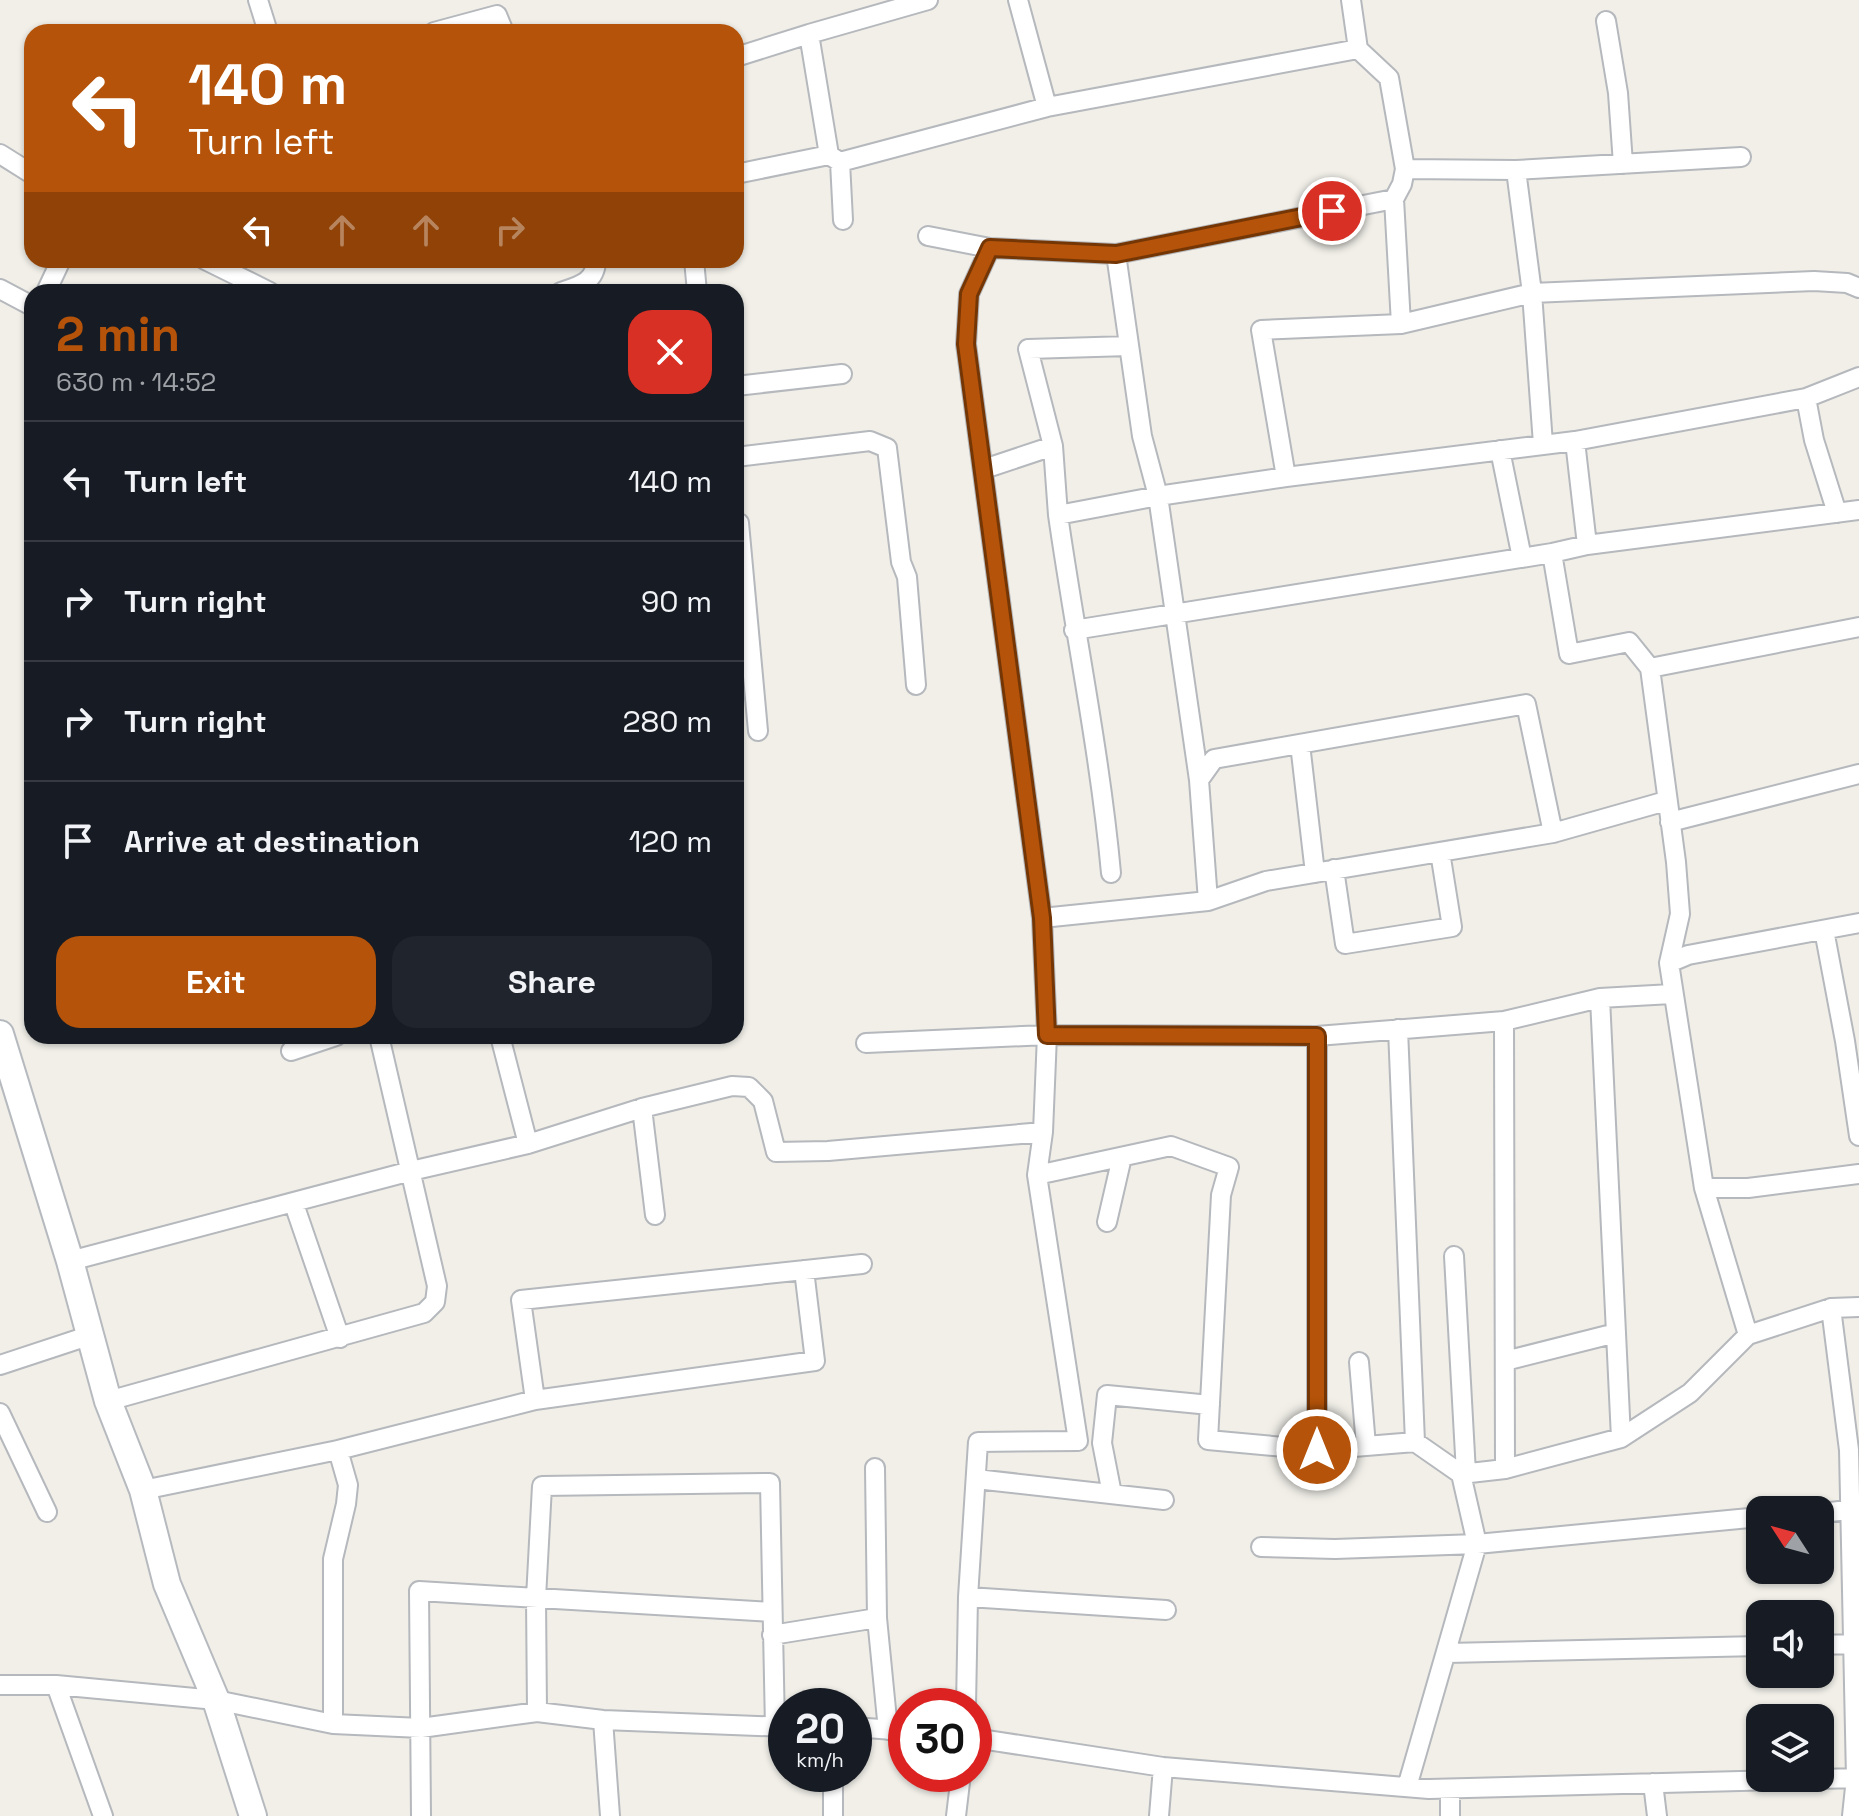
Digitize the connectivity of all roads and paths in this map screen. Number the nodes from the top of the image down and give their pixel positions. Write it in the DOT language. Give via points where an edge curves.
graph roads {
  1 [pos="258,0"];
  2 [pos="928,0"];
  3 [pos="1018,0"];
  4 [pos="1351,0"];
  5 [pos="1606,21"];
  6 [pos="266,24"];
  7 [pos="464,24"];
  8 [pos="501,24"];
  9 [pos="809,34"];
  10 [pos="1358,49"];
  11 [pos="744,54"];
  12 [pos="1047,107"];
  13 [pos="0,154"];
  14 [pos="1741,157"];
  15 [pos="835,159"];
  16 [pos="1623,164"];
  17 [pos="24,169"];
  18 [pos="1405,169"];
  19 [pos="1516,170"];
  20 [pos="744,173"];
  21 [pos="1394,199"];
  22 [pos="843,220"];
  23 [pos="928,236"];
  24 [pos="990,248"];
  25 [pos="1116,254"];
  26 [pos="221,268"];
  27 [pos="254,284"];
  28 [pos="1859,288"];
  29 [pos="0,289"];
  30 [pos="1532,293"];
  31 [pos="24,302"];
  32 [pos="1401,324"];
  33 [pos="1129,346"];
  34 [pos="842,374"];
  35 [pos="1859,377"];
  36 [pos="744,385"];
  37 [pos="1806,398"];
  38 [pos="1575,441"];
  39 [pos="1543,444"];
  40 [pos="1053,446"];
  41 [pos="1500,450"];
  42 [pos="744,456"];
  43 [pos="984,469"];
  44 [pos="1286,477"];
  45 [pos="1158,496"];
  46 [pos="1859,510"];
  47 [pos="1837,513"];
  48 [pos="1058,515"];
  49 [pos="1587,545"];
  50 [pos="1552,553"];
  51 [pos="1522,558"];
  52 [pos="744,590"];
  53 [pos="1174,613"];
  54 [pos="1859,627"];
  55 [pos="1074,630"];
  56 [pos="1650,668"];
  57 [pos="916,685"];
  58 [pos="758,731"];
  59 [pos="1300,744"];
  60 [pos="1859,774"];
  61 [pos="1199,780"];
  62 [pos="1666,801"];
  63 [pos="1670,822"];
  64 [pos="1553,833"];
  65 [pos="1440,852"];
  66 [pos="1334,869"];
  67 [pos="1111,873"];
  68 [pos="1315,873"];
  69 [pos="1208,901"];
  70 [pos="1042,918"];
  71 [pos="1859,923"];
  72 [pos="1824,930"];
  73 [pos="1669,963"];
  74 [pos="1672,994"];
  75 [pos="1600,998"];
  76 [pos="1504,1021"];
  77 [pos="1398,1029"];
  78 [pos="0,1034"];
  79 [pos="1047,1035"];
  80 [pos="1317,1036"];
  81 [pos="1852,1041"];
  82 [pos="866,1043"];
  83 [pos="312,1044"];
  84 [pos="381,1044"];
  85 [pos="502,1044"];
  86 [pos="291,1051"];
  87 [pos="642,1108"];
  88 [pos="1043,1132"];
  89 [pos="1859,1136"];
  90 [pos="528,1144"];
  91 [pos="1122,1157"];
  92 [pos="411,1171"];
  93 [pos="1859,1174"];
  94 [pos="1037,1175"];
  95 [pos="1704,1188"];
  96 [pos="294,1204"];
  97 [pos="655,1215"];
  98 [pos="1107,1222"];
  99 [pos="1454,1256"];
  100 [pos="70,1261"];
  101 [pos="862,1264"];
  102 [pos="804,1270"];
  103 [pos="1859,1307"];
  104 [pos="1831,1308"];
  105 [pos="1616,1333"];
  106 [pos="91,1335"];
  107 [pos="1748,1335"];
  108 [pos="340,1338"];
  109 [pos="1505,1361"];
  110 [pos="1359,1362"];
  111 [pos="0,1365"];
  112 [pos="535,1400"];
  113 [pos="108,1401"];
  114 [pos="1210,1405"];
  115 [pos="0,1413"];
  116 [pos="1621,1438"];
  117 [pos="1415,1442"];
  118 [pos="1366,1446"];
  119 [pos="338,1450"];
  120 [pos="1317,1450"];
  121 [pos="1854,1450"];
  122 [pos="875,1468"];
  123 [pos="1505,1469"];
  124 [pos="1464,1474"];
  125 [pos="976,1479"];
  126 [pos="143,1490"];
  127 [pos="1112,1494"];
  128 [pos="1164,1500"];
  129 [pos="1849,1510"];
  130 [pos="47,1512"];
  131 [pos="1834,1512"];
  132 [pos="1746,1518"];
  133 [pos="1477,1544"];
  134 [pos="1261,1547"];
  135 [pos="968,1597"];
  136 [pos="536,1598"];
  137 [pos="1166,1610"];
  138 [pos="771,1612"];
  139 [pos="877,1618"];
  140 [pos="772,1635"];
  141 [pos="1853,1644"];
  142 [pos="1834,1645"];
  143 [pos="1746,1646"];
  144 [pos="1447,1653"];
  145 [pos="0,1685"];
  146 [pos="56,1685"];
  147 [pos="777,1688"];
  148 [pos="889,1688"];
  149 [pos="966,1688"];
  150 [pos="216,1700"];
  151 [pos="537,1712"];
  152 [pos="603,1720"];
  153 [pos="333,1724"];
  154 [pos="768,1727"];
  155 [pos="421,1728"];
  156 [pos="992,1741"];
  157 [pos="1163,1767"];
  158 [pos="1858,1778"];
  159 [pos="1653,1783"];
  160 [pos="1407,1787"];
  161 [pos="1450,1789"];
  162 [pos="833,1792"];
  163 [pos="959,1792"];
  164 [pos="103,1816"];
  165 [pos="253,1816"];
  166 [pos="421,1816"];
  167 [pos="610,1816"];
  168 [pos="833,1816"];
  169 [pos="956,1816"];
  170 [pos="1159,1816"];
  171 [pos="1450,1816"];
  172 [pos="1657,1816"];
  173 [pos="1852,1816"];
  1 -- 6 [label="street"];
  2 -- 9 [label="street"];
  3 -- 12 [label="street"];
  4 -- 10 [label="street"];
  5 -- 16 [label="street"];
  7 -- 8 [label="street" via="497,15"];
  9 -- 11 [label="street"];
  9 -- 15 [label="street"];
  10 -- 12 [label="street"];
  10 -- 18 [label="street" via="1389,78"];
  12 -- 15 [label="street"];
  13 -- 17 [label="street"];
  14 -- 16 [label="street"];
  15 -- 20 [label="street"];
  15 -- 22 [label="street"];
  16 -- 19 [label="street"];
  18 -- 19 [label="street"];
  18 -- 21 [label="street"];
  19 -- 30 [label="street"];
  21 -- 25 [label="street"];
  21 -- 32 [label="street"];
  23 -- 24 [label="street"];
  24 -- 25 [label="street"];
  24 -- 43 [label="street" via="969,294 966,344"];
  25 -- 33 [label="street"];
  26 -- 27 [label="street"];
  28 -- 30 [label="street" via="1814,281"];
  29 -- 31 [label="street"];
  30 -- 32 [label="street"];
  30 -- 39 [label="street"];
  32 -- 44 [label="street" via="1261,330"];
  33 -- 40 [label="street" via="1028,349"];
  33 -- 45 [label="street" via="1142,436"];
  34 -- 36 [label="street"];
  35 -- 37 [label="street"];
  37 -- 38 [label="street"];
  37 -- 47 [label="street"];
  38 -- 39 [label="street"];
  38 -- 49 [label="street"];
  39 -- 41 [label="street"];
  40 -- 43 [label="street"];
  40 -- 48 [label="street"];
  41 -- 44 [label="street"];
  41 -- 51 [label="street"];
  42 -- 57 [label="street" via="870,441 887,448 907,577"];
  43 -- 70 [label="street"];
  44 -- 45 [label="street"];
  45 -- 48 [label="street"];
  45 -- 53 [label="street"];
  46 -- 47 [label="street"];
  47 -- 49 [label="street"];
  48 -- 55 [label="street"];
  49 -- 50 [label="street"];
  50 -- 51 [label="street"];
  50 -- 56 [label="street" via="1569,654 1629,642"];
  51 -- 53 [label="street"];
  52 -- 58 [label="street"];
  53 -- 55 [label="street"];
  53 -- 61 [label="street"];
  54 -- 56 [label="street"];
  55 -- 67 [label="street"];
  56 -- 62 [label="street"];
  59 -- 61 [label="street" via="1214,759"];
  59 -- 64 [label="street" via="1526,704"];
  59 -- 68 [label="street"];
  60 -- 63 [label="street"];
  61 -- 69 [label="street"];
  62 -- 63 [label="street"];
  62 -- 64 [label="street"];
  63 -- 73 [label="street" via="1680,914"];
  64 -- 65 [label="street"];
  65 -- 66 [label="street"];
  65 -- 66 [label="street" via="1452,927 1345,944"];
  66 -- 68 [label="street"];
  68 -- 69 [label="street" via="1266,881"];
  69 -- 70 [label="street"];
  70 -- 79 [label="street"];
  71 -- 72 [label="street"];
  72 -- 73 [label="street"];
  72 -- 81 [label="street"];
  73 -- 74 [label="street"];
  74 -- 75 [label="street"];
  74 -- 95 [label="street"];
  75 -- 76 [label="street"];
  75 -- 105 [label="street"];
  76 -- 77 [label="street"];
  76 -- 109 [label="street"];
  77 -- 80 [label="street"];
  77 -- 117 [label="street"];
  78 -- 100 [label="street"];
  79 -- 80 [label="street"];
  79 -- 82 [label="street"];
  79 -- 88 [label="street"];
  80 -- 120 [label="street"];
  81 -- 89 [label="street"];
  83 -- 86 [label="street"];
  84 -- 92 [label="street"];
  85 -- 90 [label="street"];
  87 -- 88 [label="street" via="732,1086 749,1087 763,1101 776,1152"];
  87 -- 90 [label="street"];
  87 -- 97 [label="street"];
  88 -- 94 [label="street"];
  90 -- 92 [label="street"];
  91 -- 94 [label="street"];
  91 -- 98 [label="street"];
  91 -- 114 [label="street" via="1171,1146 1229,1167 1221,1195"];
  92 -- 96 [label="street"];
  92 -- 108 [label="street" via="437,1286 435,1302 424,1313"];
  93 -- 95 [label="street"];
  94 -- 125 [label="street" via="1078,1441 978,1442"];
  95 -- 107 [label="street"];
  96 -- 100 [label="street"];
  96 -- 108 [label="street"];
  99 -- 124 [label="street"];
  100 -- 106 [label="street"];
  101 -- 102 [label="street"];
  102 -- 112 [label="street" via="815,1361"];
  102 -- 112 [label="street" via="521,1300"];
  103 -- 104 [label="street"];
  104 -- 107 [label="street"];
  104 -- 121 [label="street"];
  105 -- 109 [label="street"];
  105 -- 116 [label="street"];
  106 -- 111 [label="street"];
  106 -- 113 [label="street"];
  107 -- 116 [label="street" via="1690,1393"];
  108 -- 113 [label="street"];
  109 -- 123 [label="street"];
  110 -- 118 [label="street"];
  112 -- 119 [label="street"];
  113 -- 126 [label="street"];
  114 -- 120 [label="street" via="1208,1440"];
  114 -- 127 [label="street" via="1107,1395 1102,1443"];
  115 -- 130 [label="street"];
  116 -- 123 [label="street"];
  117 -- 118 [label="street"];
  117 -- 124 [label="street"];
  118 -- 120 [label="street"];
  119 -- 126 [label="street"];
  119 -- 153 [label="street" via="348,1485 333,1559"];
  121 -- 129 [label="street"];
  122 -- 139 [label="street"];
  123 -- 124 [label="street"];
  124 -- 133 [label="street"];
  125 -- 127 [label="street"];
  125 -- 135 [label="street"];
  126 -- 150 [label="street" via="167,1584"];
  127 -- 128 [label="street"];
  129 -- 131 [label="street"];
  129 -- 141 [label="street"];
  132 -- 133 [label="street"];
  133 -- 134 [label="street"];
  133 -- 144 [label="street"];
  135 -- 137 [label="street"];
  135 -- 149 [label="street"];
  136 -- 138 [label="street"];
  136 -- 138 [label="street" via="542,1486 770,1483"];
  136 -- 151 [label="street"];
  136 -- 155 [label="street" via="419,1591"];
  138 -- 140 [label="street"];
  139 -- 140 [label="street"];
  139 -- 148 [label="street"];
  140 -- 147 [label="street"];
  141 -- 142 [label="street"];
  141 -- 158 [label="street"];
  143 -- 144 [label="street"];
  144 -- 160 [label="street"];
  145 -- 146 [label="street"];
  146 -- 150 [label="street"];
  146 -- 164 [label="street"];
  150 -- 153 [label="street"];
  150 -- 165 [label="street"];
  151 -- 152 [label="street"];
  151 -- 155 [label="street"];
  152 -- 154 [label="street"];
  152 -- 167 [label="street"];
  153 -- 155 [label="street"];
  155 -- 166 [label="street"];
  156 -- 157 [label="street"];
  157 -- 160 [label="street"];
  157 -- 170 [label="street"];
  158 -- 159 [label="street"];
  158 -- 173 [label="street"];
  159 -- 161 [label="street"];
  159 -- 172 [label="street"];
  160 -- 161 [label="street"];
  161 -- 171 [label="street"];
  162 -- 168 [label="street"];
  163 -- 169 [label="street"];
}
